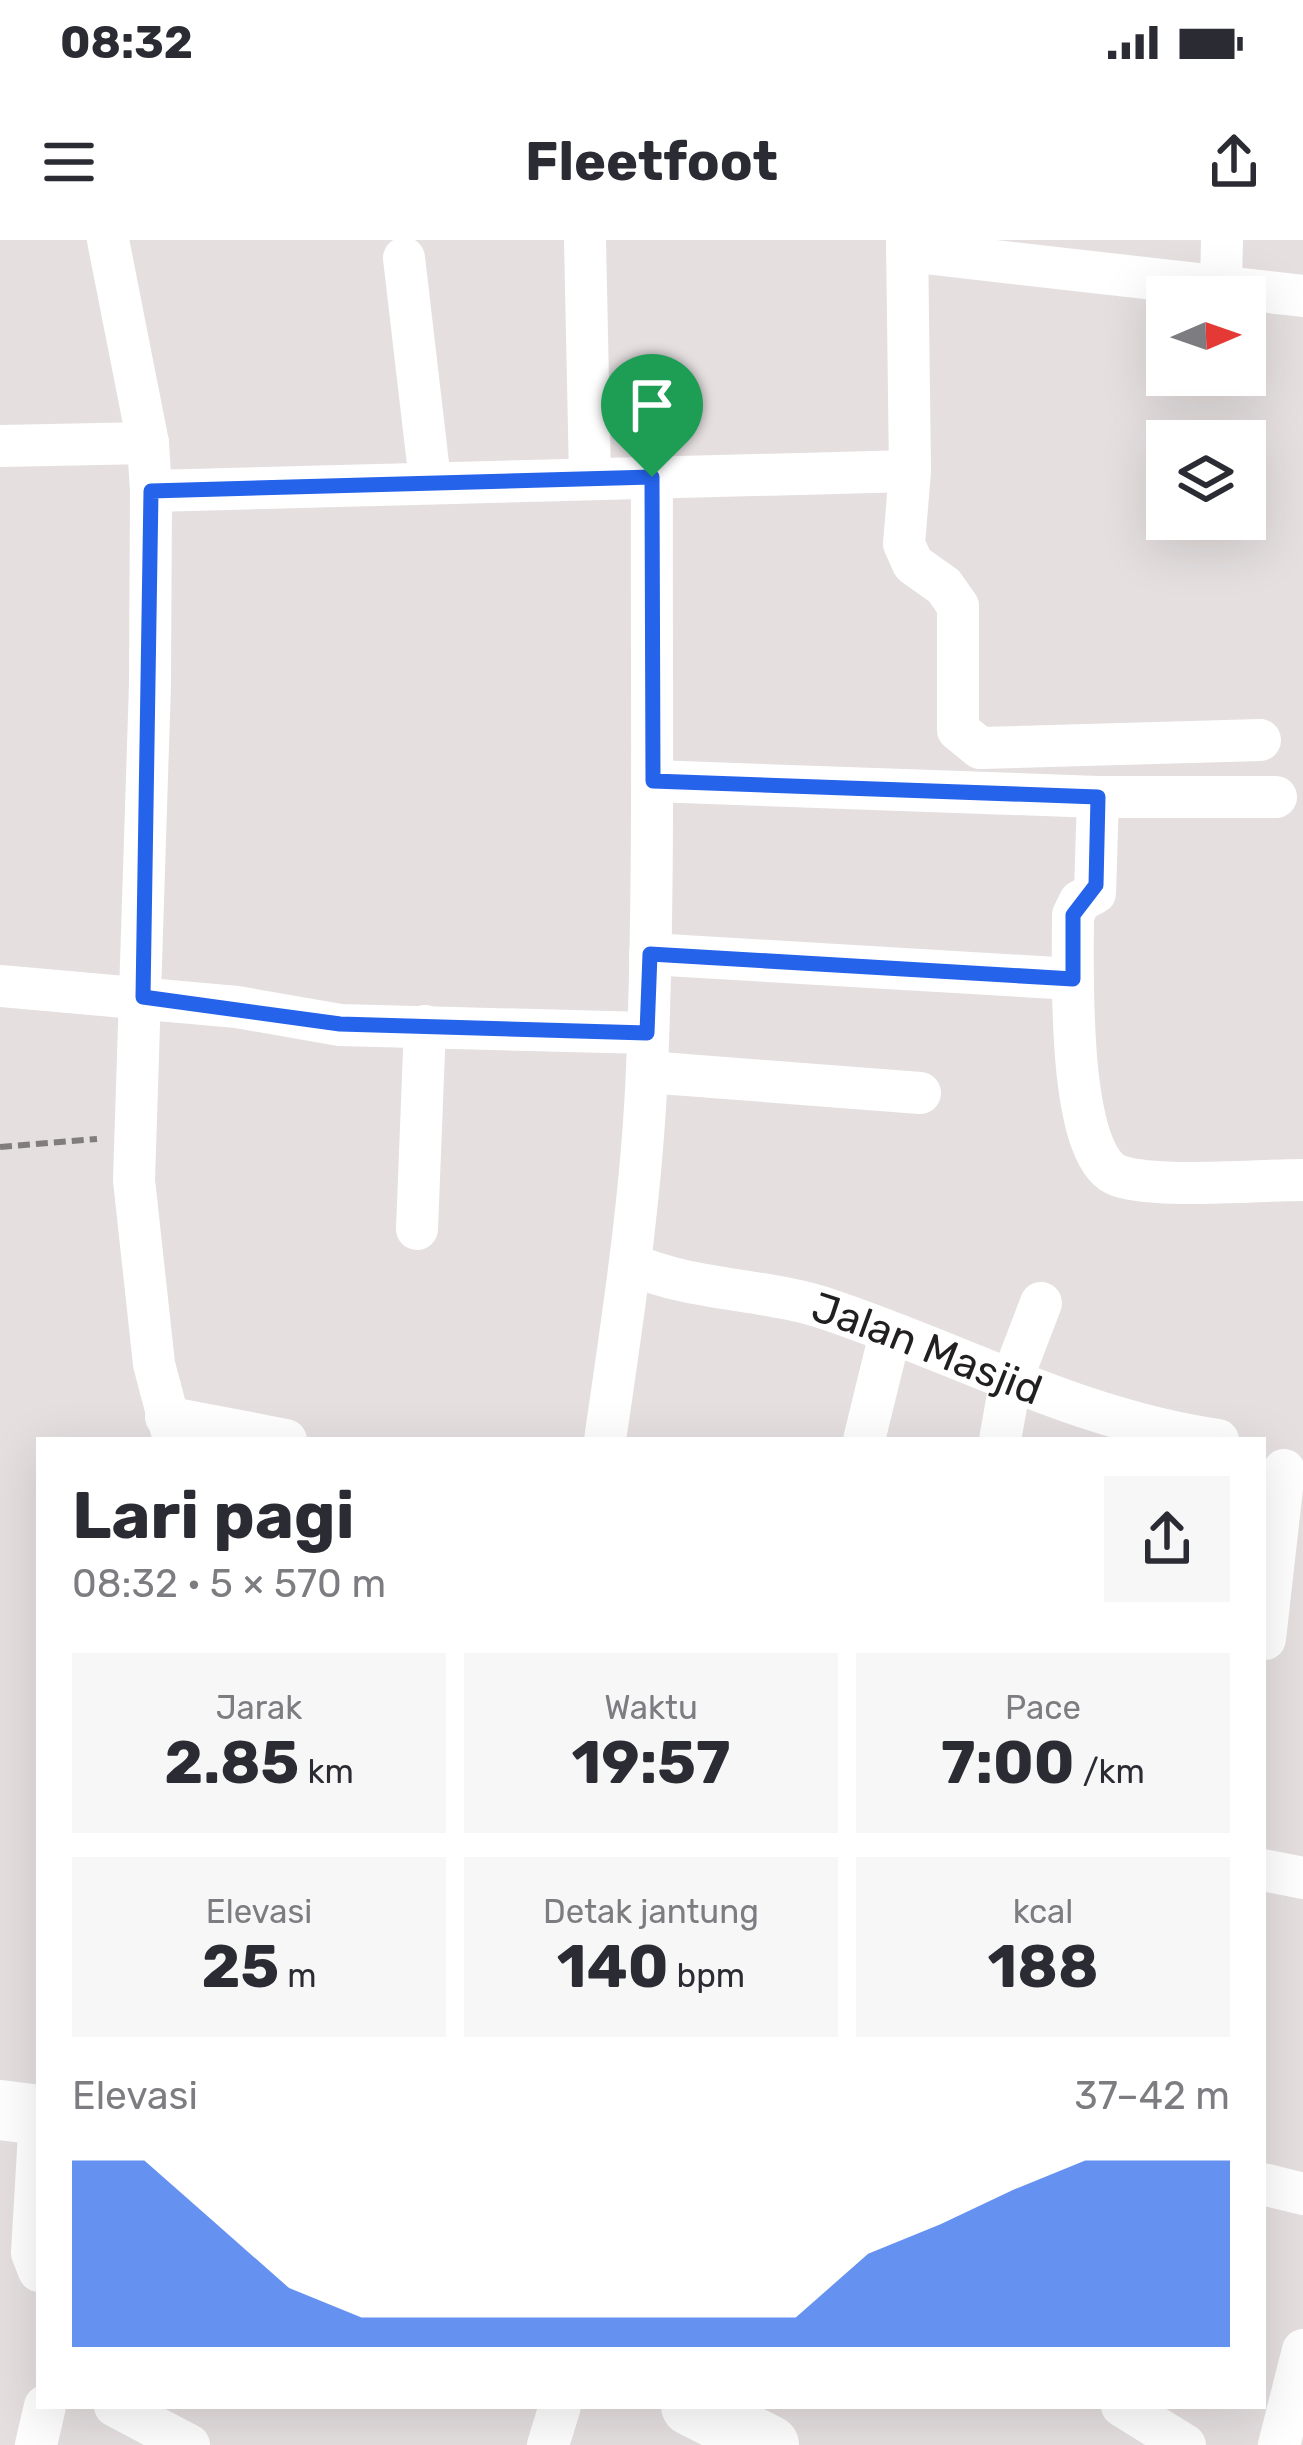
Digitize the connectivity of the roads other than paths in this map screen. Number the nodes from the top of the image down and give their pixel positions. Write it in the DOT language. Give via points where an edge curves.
graph roads {
  1 [pos="108,240"];
  2 [pos="585,240"];
  3 [pos="1222,240"];
  4 [pos="907,246"];
  5 [pos="404,258"];
  6 [pos="1221,276"];
  7 [pos="1146,279"];
  8 [pos="1266,290"];
  9 [pos="1303,296"];
  10 [pos="148,443"];
  11 [pos="0,446"];
  12 [pos="910,471"];
  13 [pos="590,477"];
  14 [pos="652,477"];
  15 [pos="430,482"];
  16 [pos="151,491"];
  17 [pos="1260,740"];
  18 [pos="653,781"];
  19 [pos="1098,797"];
  20 [pos="1276,797"];
  21 [pos="650,954"];
  22 [pos="1073,979"];
  23 [pos="0,986"];
  24 [pos="143,997"];
  25 [pos="425,1026"];
  26 [pos="647,1052"];
  27 [pos="920,1093"];
  28 [pos="1303,1180"];
  29 [pos="417,1229"];
  30 [pos="631,1264"];
  31 [pos="1041,1303"];
  32 [pos="890,1334"];
  33 [pos="1010,1384"];
  34 [pos="170,1429"];
  35 [pos="256,1437"];
  36 [pos="605,1437"];
  37 [pos="865,1437"];
  38 [pos="1001,1437"];
  39 [pos="1204,1437"];
  40 [pos="1283,1456"];
  41 [pos="1277,1641"];
  42 [pos="1266,1871"];
  43 [pos="1303,1878"];
  44 [pos="0,2110"];
  45 [pos="36,2115"];
  46 [pos="36,2184"];
  47 [pos="1266,2185"];
  48 [pos="1303,2194"];
  49 [pos="36,2263"];
  50 [pos="1303,2350"];
  51 [pos="44,2409"];
  52 [pos="121,2409"];
  53 [pos="559,2409"];
  54 [pos="698,2409"];
  55 [pos="1134,2410"];
  56 [pos="36,2445"];
  57 [pos="188,2445"];
  58 [pos="548,2445"];
  59 [pos="769,2445"];
  60 [pos="1185,2445"];
  61 [pos="1280,2445"];
  1 -- 10 [label="street"];
  2 -- 13 [label="street"];
  3 -- 6 [label="street"];
  4 -- 7 [label="street"];
  4 -- 12 [label="street"];
  5 -- 15 [label="street"];
  8 -- 9 [label="street"];
  10 -- 11 [label="street"];
  10 -- 16 [label="street"];
  12 -- 14 [label="street"];
  12 -- 17 [label="street" via="904,544 913,564 958,606 956,721 968,742 980,748"];
  13 -- 14 [label="street"];
  13 -- 15 [label="street"];
  14 -- 18 [label="street"];
  15 -- 16 [label="street"];
  16 -- 24 [label="street"];
  18 -- 19 [label="street"];
  18 -- 21 [label="street"];
  19 -- 20 [label="street"];
  19 -- 22 [label="street" via="1096,885 1073,915"];
  21 -- 22 [label="street"];
  21 -- 26 [label="street"];
  22 -- 28 [label="street" via="1083,1112 1101,1167 1134,1179"];
  23 -- 24 [label="street"];
  24 -- 25 [label="street" via="340,1024"];
  24 -- 34 [label="street" via="136,1216"];
  25 -- 26 [label="street"];
  25 -- 29 [label="street"];
  26 -- 27 [label="street"];
  26 -- 30 [label="street"];
  30 -- 32 [label="street, Jalan Masjid" via="782,1296"];
  30 -- 36 [label="street"];
  31 -- 33 [label="street"];
  32 -- 33 [label="street, Jalan Masjid"];
  32 -- 37 [label="street"];
  33 -- 38 [label="street"];
  33 -- 39 [label="street, Jalan Masjid" via="1089,1413"];
  34 -- 35 [label="street"];
  40 -- 41 [label="street"];
  42 -- 43 [label="street"];
  44 -- 45 [label="main road"];
  46 -- 49 [label="street"];
  47 -- 48 [label="street"];
  50 -- 61 [label="street"];
  51 -- 56 [label="street"];
  52 -- 57 [label="street"];
  53 -- 58 [label="street"];
  54 -- 59 [label="main road"];
  55 -- 60 [label="street"];
}
